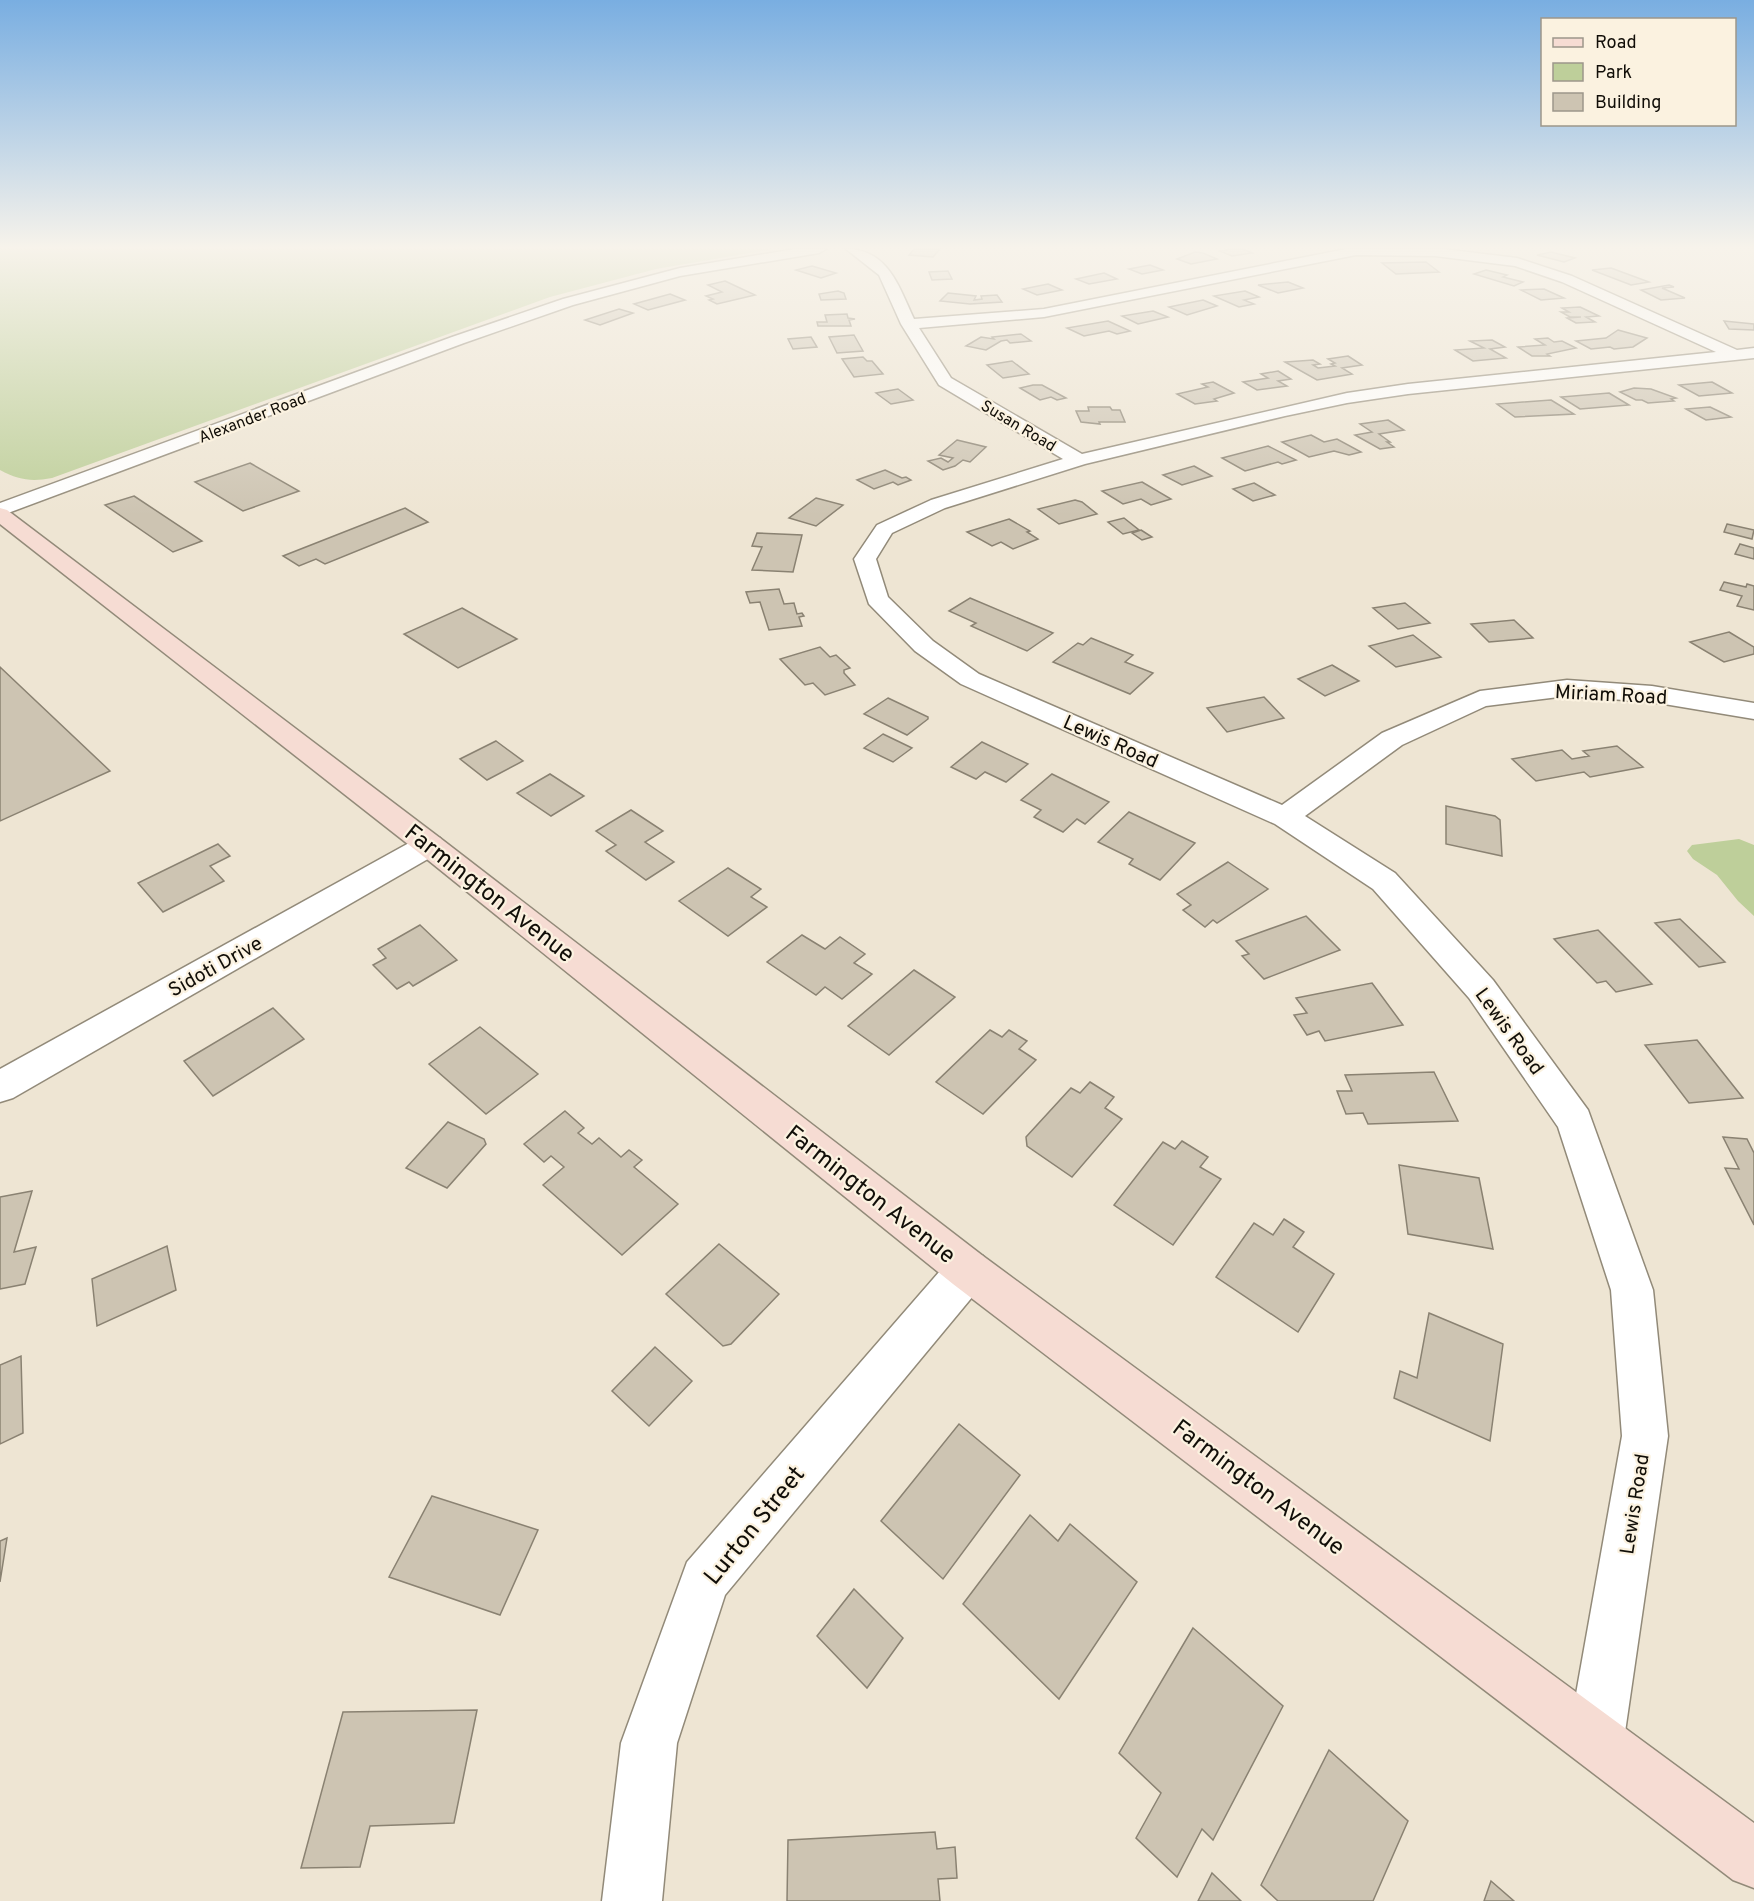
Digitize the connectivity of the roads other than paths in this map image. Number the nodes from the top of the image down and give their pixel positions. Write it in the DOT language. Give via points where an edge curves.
graph roads {
  1 [pos="465,338"];
  2 [pos="918,338"];
  3 [pos="1706,338"];
  4 [pos="1745,354"];
  5 [pos="1079,460"];
  6 [pos="0,512"];
  7 [pos="1754,711"];
  8 [pos="1285,817"];
  9 [pos="429,845"];
  10 [pos="0,1088"];
  11 [pos="968,1270"];
  12 [pos="1596,1739"];
  13 [pos="1754,1859"];
  14 [pos="632,1901"];
  1 -- 6 [label="street, Alexander Road"];
  2 -- 5 [label="street, Susan Road" via="945,381"];
  3 -- 4 [label="street"];
  4 -- 5 [label="street, Lewis Road" via="1357,396"];
  5 -- 8 [label="street, Lewis Road" via="938,504 884,529 865,559 877,599 924,646 970,679"];
  6 -- 9 [label="main road, Farmington Avenue"];
  7 -- 8 [label="street, Miriam Road" via="1652,694 1568,688 1480,699 1392,739"];
  8 -- 12 [label="street, Lewis Road" via="1384,881 1481,989 1575,1121 1632,1290 1645,1436"];
  9 -- 10 [label="street, Sidoti Drive"];
  9 -- 11 [label="main road, Farmington Avenue"];
  11 -- 12 [label="main road, Farmington Avenue"];
  11 -- 14 [label="street, Lurton Street" via="705,1580 649,1743"];
  12 -- 13 [label="main road, Farmington Avenue"];
}
